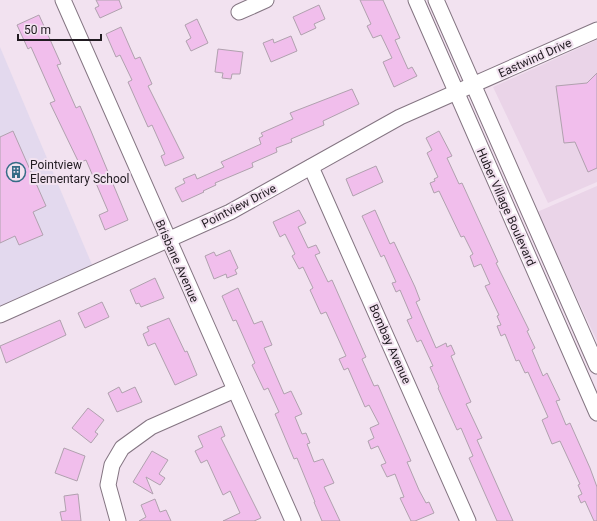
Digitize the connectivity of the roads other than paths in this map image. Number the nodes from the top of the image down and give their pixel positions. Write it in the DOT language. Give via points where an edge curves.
graph roads {
  1 [pos="63,0"];
  2 [pos="266,0"];
  3 [pos="416,0"];
  4 [pos="436,0"];
  5 [pos="239,12"];
  6 [pos="597,30"];
  7 [pos="473,85"];
  8 [pos="456,93"];
  9 [pos="311,167"];
  10 [pos="168,240"];
  11 [pos="0,316"];
  12 [pos="597,366"];
  13 [pos="235,390"];
  14 [pos="597,413"];
  15 [pos="118,521"];
  16 [pos="293,521"];
  17 [pos="468,521"];
  1 -- 10 [label="street, Brisbane Avenue"];
  2 -- 5 [label="street"];
  3 -- 8 [label="street, Huber Village Boulevard"];
  4 -- 7 [label="street, Huber Village Boulevard"];
  6 -- 7 [label="street, Eastwind Drive"];
  7 -- 8 [label="street, Pointview Drive"];
  7 -- 12 [label="street, Huber Village Boulevard"];
  8 -- 9 [label="street, Pointview Drive" via="400,117"];
  8 -- 14 [label="street, Huber Village Boulevard"];
  9 -- 10 [label="street, Pointview Drive" via="230,212"];
  9 -- 17 [label="street, Bombay Avenue"];
  10 -- 11 [label="street, Pointview Drive"];
  10 -- 13 [label="street, Brisbane Avenue"];
  13 -- 15 [label="street" via="151,427 122,448 112,465 108,485"];
  13 -- 16 [label="street, Brisbane Avenue"];
}
